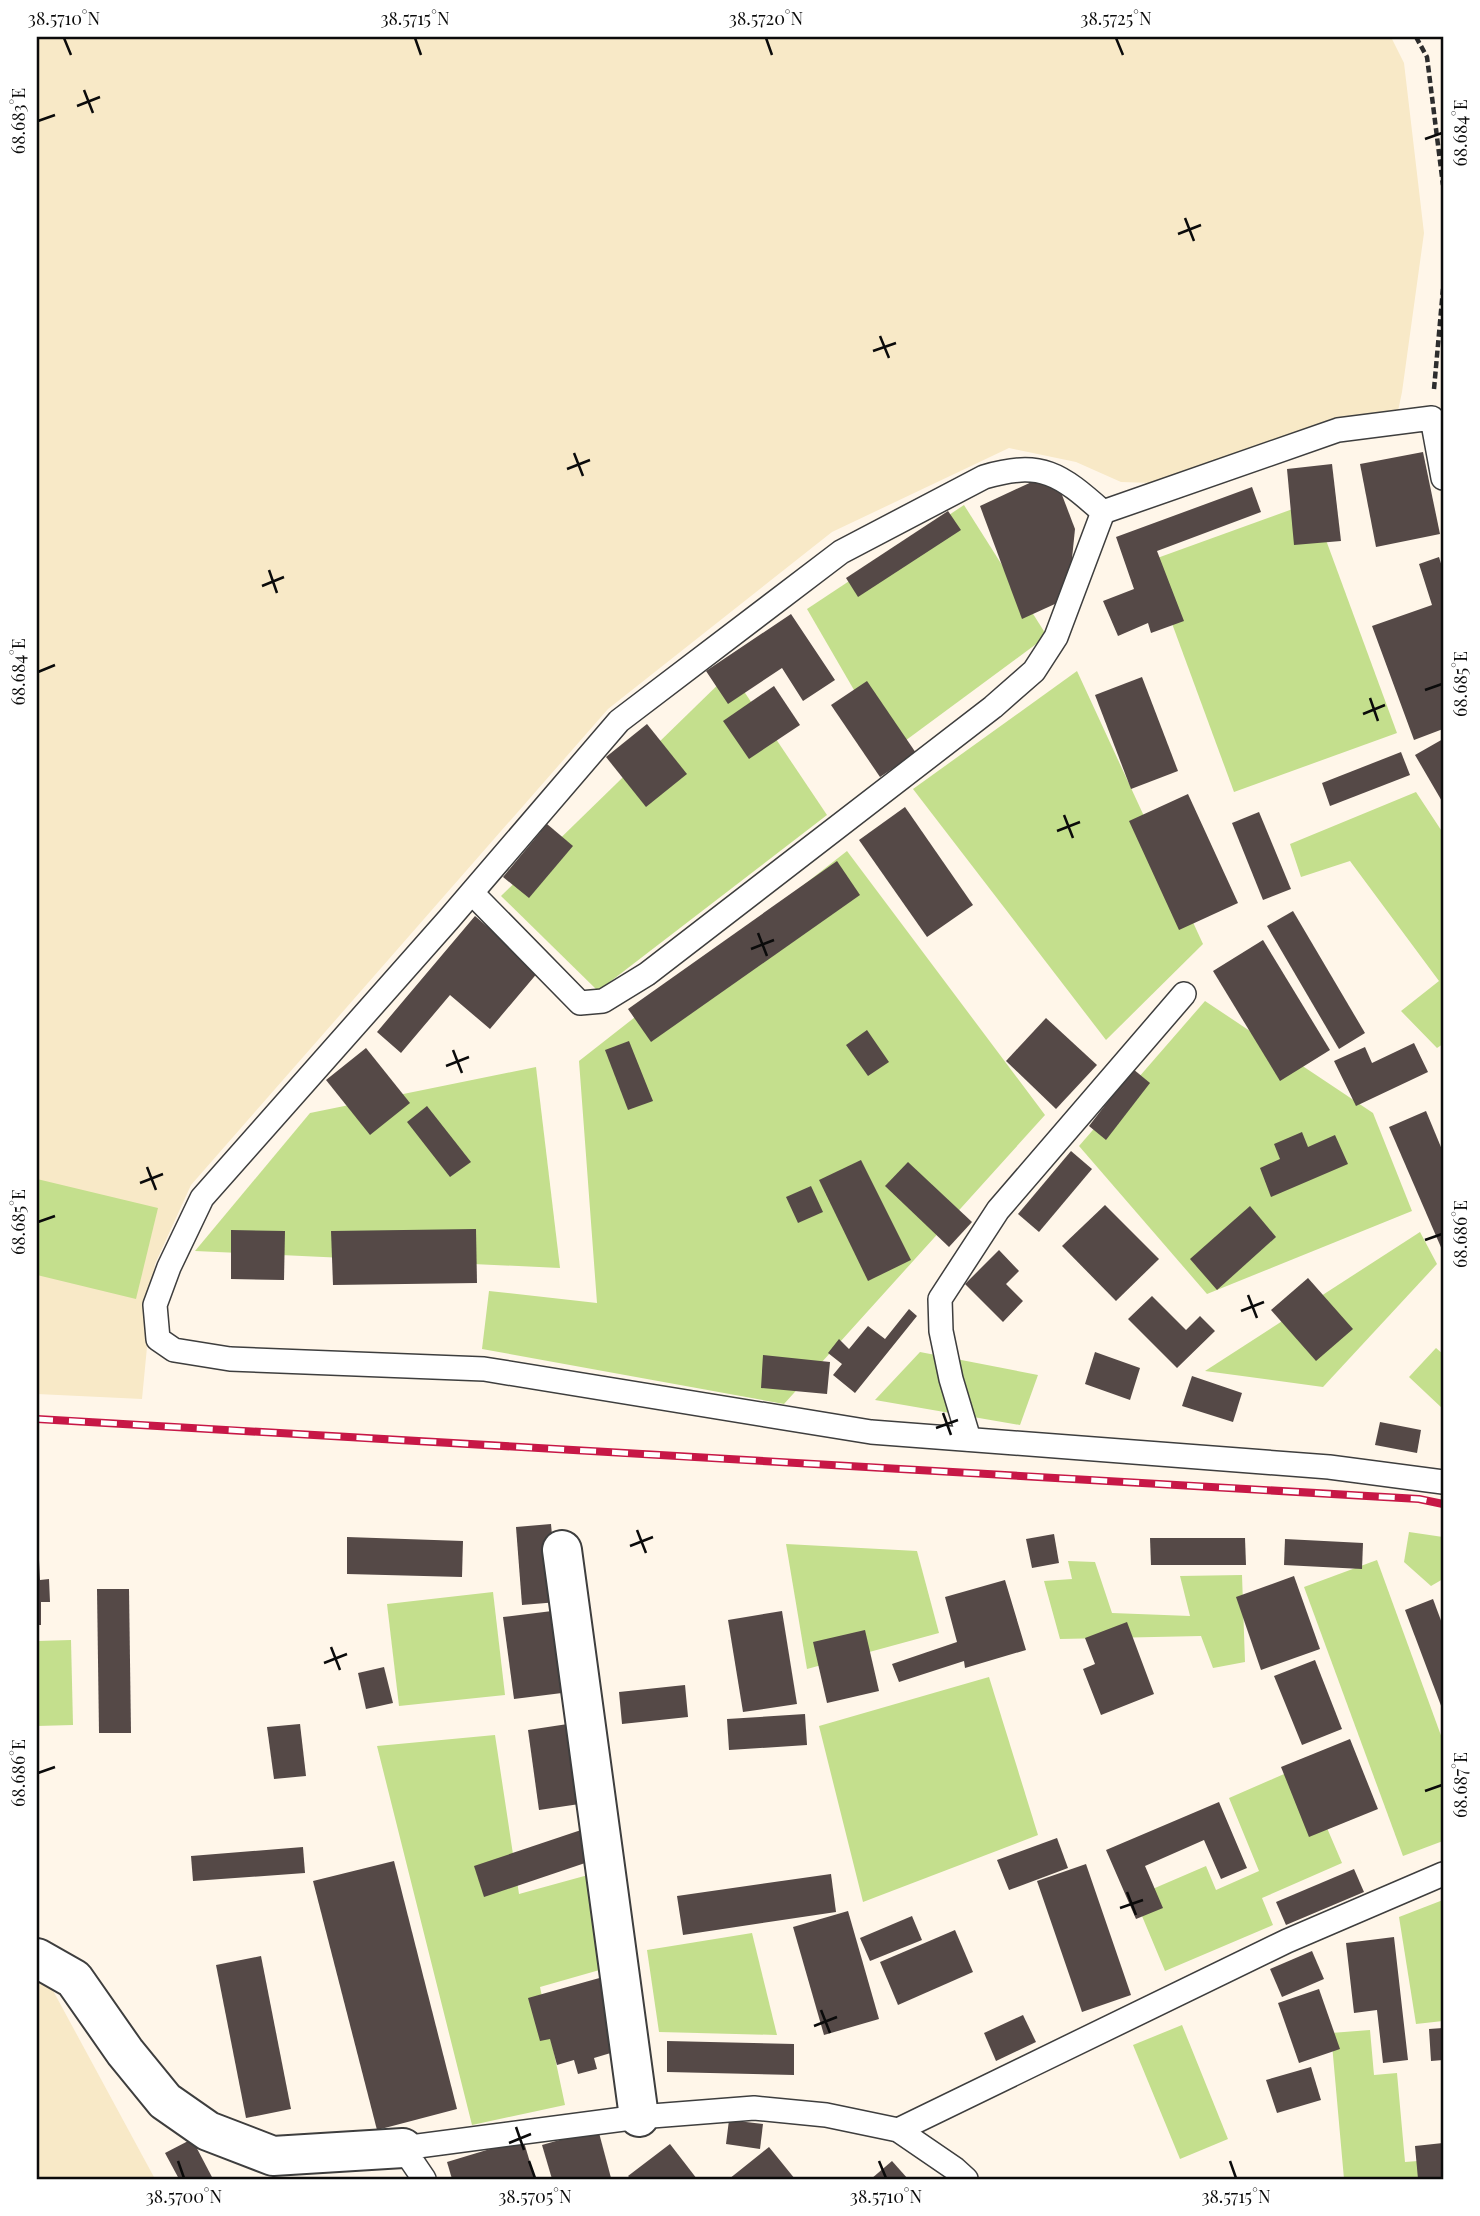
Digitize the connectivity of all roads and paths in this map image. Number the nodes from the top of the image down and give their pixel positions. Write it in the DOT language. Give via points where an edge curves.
graph roads {
  1 [pos="1416,37"];
  2 [pos="1443,184"];
  3 [pos="1443,289"];
  4 [pos="1432,418"];
  5 [pos="1443,478"];
  6 [pos="1103,512"];
  7 [pos="472,893"];
  8 [pos="1184,994"];
  9 [pos="969,1439"];
  10 [pos="1443,1482"];
  11 [pos="562,1550"];
  12 [pos="1443,1874"];
  13 [pos="37,1958"];
  14 [pos="639,2117"];
  15 [pos="898,2130"];
  16 [pos="403,2148"];
  17 [pos="424,2179"];
  18 [pos="966,2179"];
  1 -- 2 [label="path" via="1427,57"];
  3 -- 4 [label="path"];
  4 -- 5 [label="lane"];
  4 -- 6 [label="lane" via="1338,430"];
  6 -- 7 [label="lane" via="1053,474 1008,470 984,477 841,552 619,721"];
  6 -- 7 [label="lane" via="1056,637 1034,671 647,974 603,1001 580,1003"];
  7 -- 9 [label="lane" via="201,1198 155,1305 158,1339 174,1350 230,1359 484,1369 871,1432"];
  8 -- 9 [label="lane" via="998,1210 940,1299 941,1331"];
  9 -- 10 [label="lane" via="1329,1467"];
  11 -- 14 [label="street"];
  12 -- 15 [label="lane" via="1287,1941"];
  13 -- 16 [label="street" via="74,1979 165,2101 208,2131 273,2156"];
  14 -- 15 [label="lane" via="754,2108 826,2115"];
  14 -- 16 [label="lane"];
  15 -- 18 [label="lane"];
  16 -- 17 [label="lane"];
}
